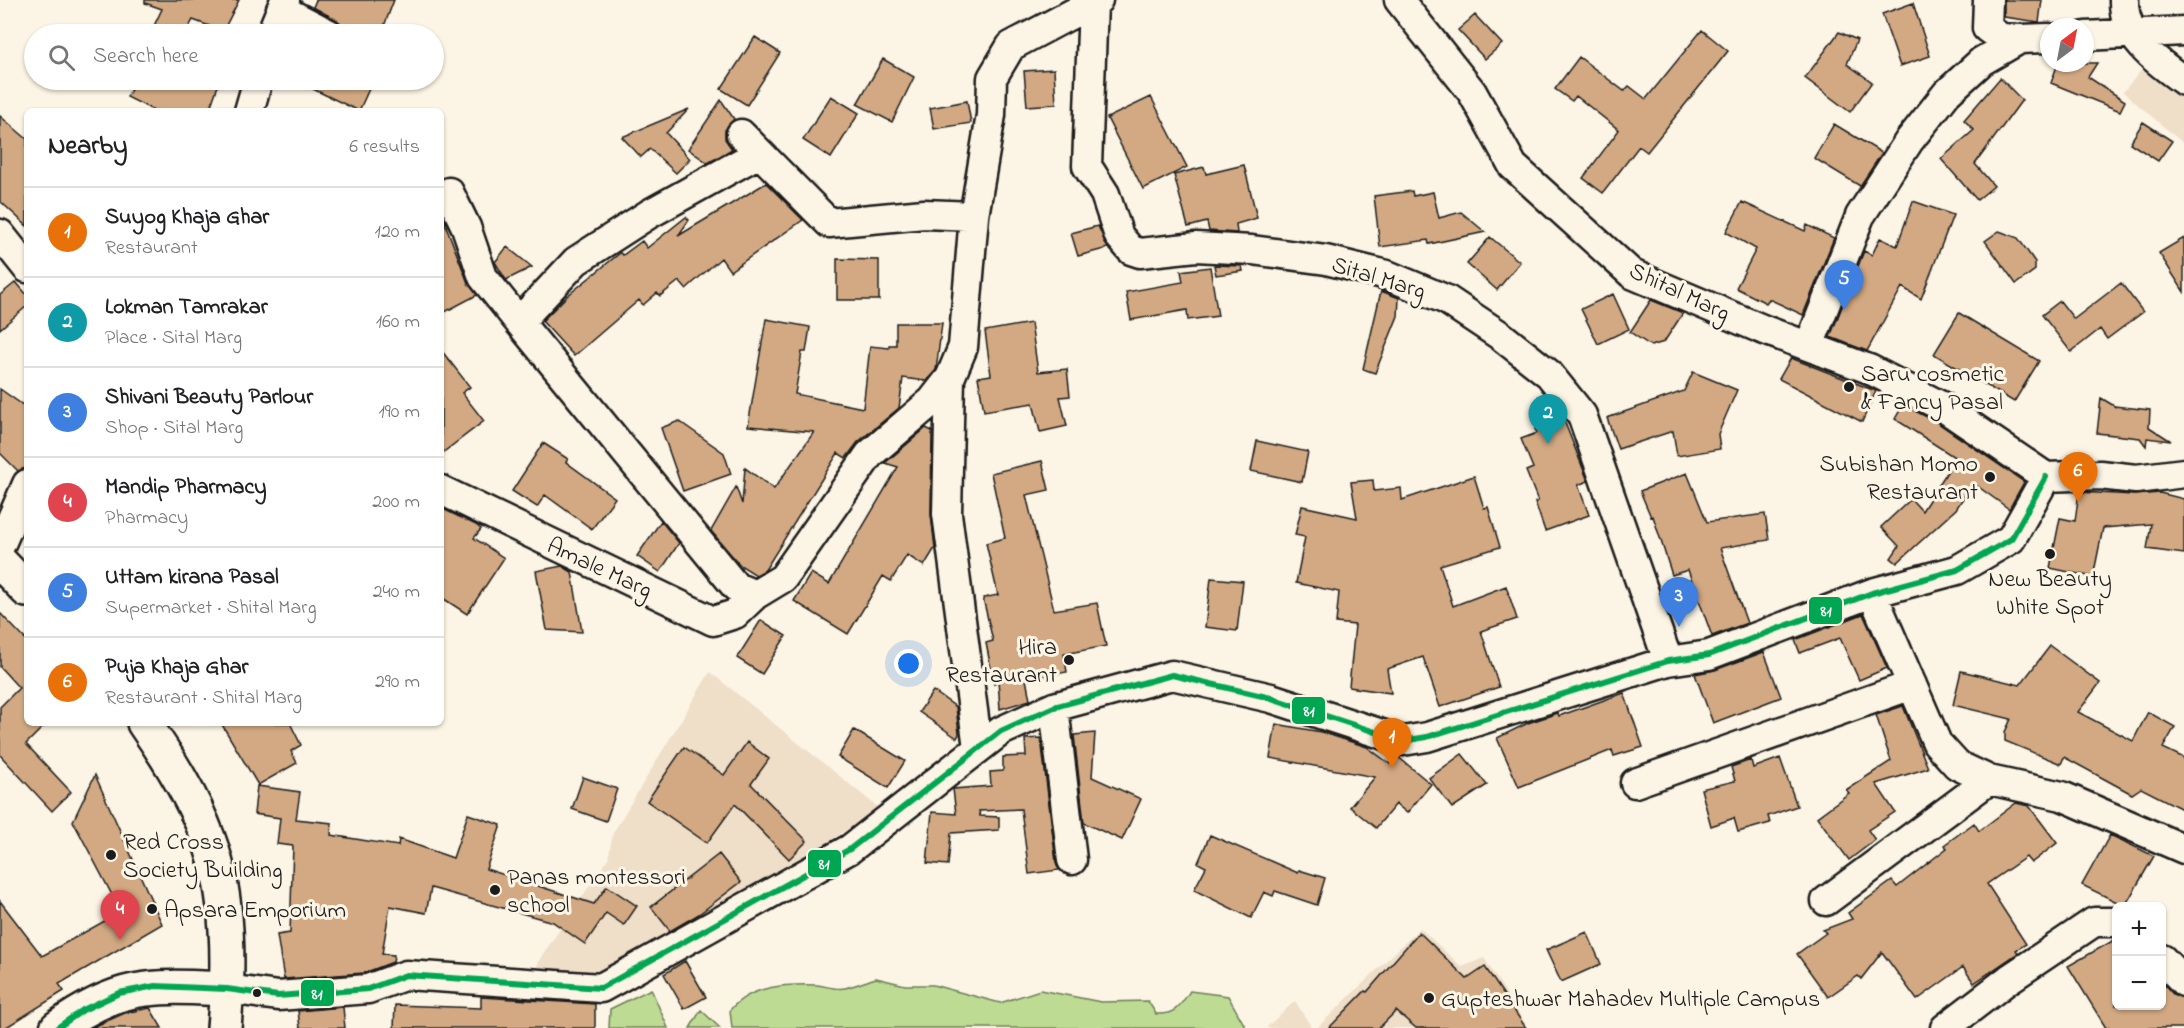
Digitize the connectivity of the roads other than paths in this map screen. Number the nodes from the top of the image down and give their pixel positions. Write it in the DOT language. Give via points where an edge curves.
graph roads {
  1 [pos="1399,0"];
  2 [pos="1988,0"];
  3 [pos="2124,0"];
  4 [pos="1096,1"];
  5 [pos="279,15"];
  6 [pos="303,24"];
  7 [pos="2184,31"];
  8 [pos="2131,33"];
  9 [pos="2094,35"];
  10 [pos="2040,38"];
  11 [pos="2020,39"];
  12 [pos="2184,81"];
  13 [pos="255,90"];
  14 [pos="250,108"];
  15 [pos="449,192"];
  16 [pos="974,216"];
  17 [pos="0,234"];
  18 [pos="24,264"];
  19 [pos="519,322"];
  20 [pos="1809,346"];
  21 [pos="950,378"];
  22 [pos="2184,472"];
  23 [pos="2046,477"];
  24 [pos="24,491"];
  25 [pos="444,491"];
  26 [pos="0,546"];
  27 [pos="0,562"];
  28 [pos="24,587"];
  29 [pos="1872,593"];
  30 [pos="755,595"];
  31 [pos="1668,661"];
  32 [pos="1912,685"];
  33 [pos="1054,707"];
  34 [pos="146,726"];
  35 [pos="978,748"];
  36 [pos="1989,780"];
  37 [pos="1635,783"];
  38 [pos="2184,849"];
  39 [pos="1072,860"];
  40 [pos="1826,901"];
  41 [pos="2112,922"];
  42 [pos="2166,963"];
  43 [pos="2184,982"];
  44 [pos="228,989"];
  45 [pos="57,1028"];
  46 [pos="225,1028"];
  47 [pos="1945,1028"];
  1 -- 20 [label="street, Shital Marg" via="1472,92 1513,166 1632,274"];
  2 -- 11 [label="street" via="1987,28 2001,38"];
  3 -- 8 [label="street"];
  4 -- 16 [label="street" via="1011,46 992,78 991,114"];
  4 -- 31 [label="street, Sital Marg" via="1087,166 1105,194 1119,236 1131,250 1140,253 1196,247 1326,260 1387,275 1447,300 1501,336 1550,374 1582,415"];
  5 -- 6 [label="street"];
  7 -- 8 [label="street"];
  8 -- 9 [label="street"];
  8 -- 12 [label="street" via="2152,58"];
  10 -- 11 [label="street"];
  11 -- 20 [label="street" via="1982,61 1947,93 1875,190 1860,216"];
  13 -- 14 [label="street"];
  15 -- 19 [label="street" via="483,277"];
  16 -- 19 [label="street" via="924,214 829,223 750,144 576,261"];
  16 -- 21 [label="street" via="963,347"];
  17 -- 18 [label="street"];
  19 -- 30 [label="street" via="736,587"];
  20 -- 23 [label="street, Shital Marg" via="1869,369 1942,407"];
  21 -- 30 [label="street, Amale Marg" via="932,401 869,455 783,578"];
  21 -- 35 [label="street" via="947,514"];
  22 -- 23 [label="street" via="2136,479 2100,475"];
  23 -- 29 [label="street" via="2012,538 1957,570"];
  24 -- 26 [label="street"];
  25 -- 30 [label="street, Amale Marg" via="713,621 735,614"];
  27 -- 28 [label="main road"];
  29 -- 31 [label="street" via="1709,655"];
  29 -- 32 [label="street"];
  31 -- 33 [label="street" via="1427,737 1403,741 1271,698 1172,675"];
  32 -- 36 [label="street" via="1937,743 1957,765"];
  32 -- 37 [label="street"];
  33 -- 35 [label="street" via="1001,731"];
  33 -- 39 [label="street"];
  34 -- 44 [label="main road" via="185,788 209,839 222,892"];
  35 -- 44 [label="street" via="850,849 601,988 406,975 368,989 279,996"];
  36 -- 38 [label="street" via="2062,796"];
  36 -- 40 [label="street"];
  41 -- 47 [label="street" via="2094,922"];
  42 -- 43 [label="street"];
  44 -- 45 [label="main road" via="155,986 119,993 82,1010"];
  44 -- 46 [label="main road"];
}
